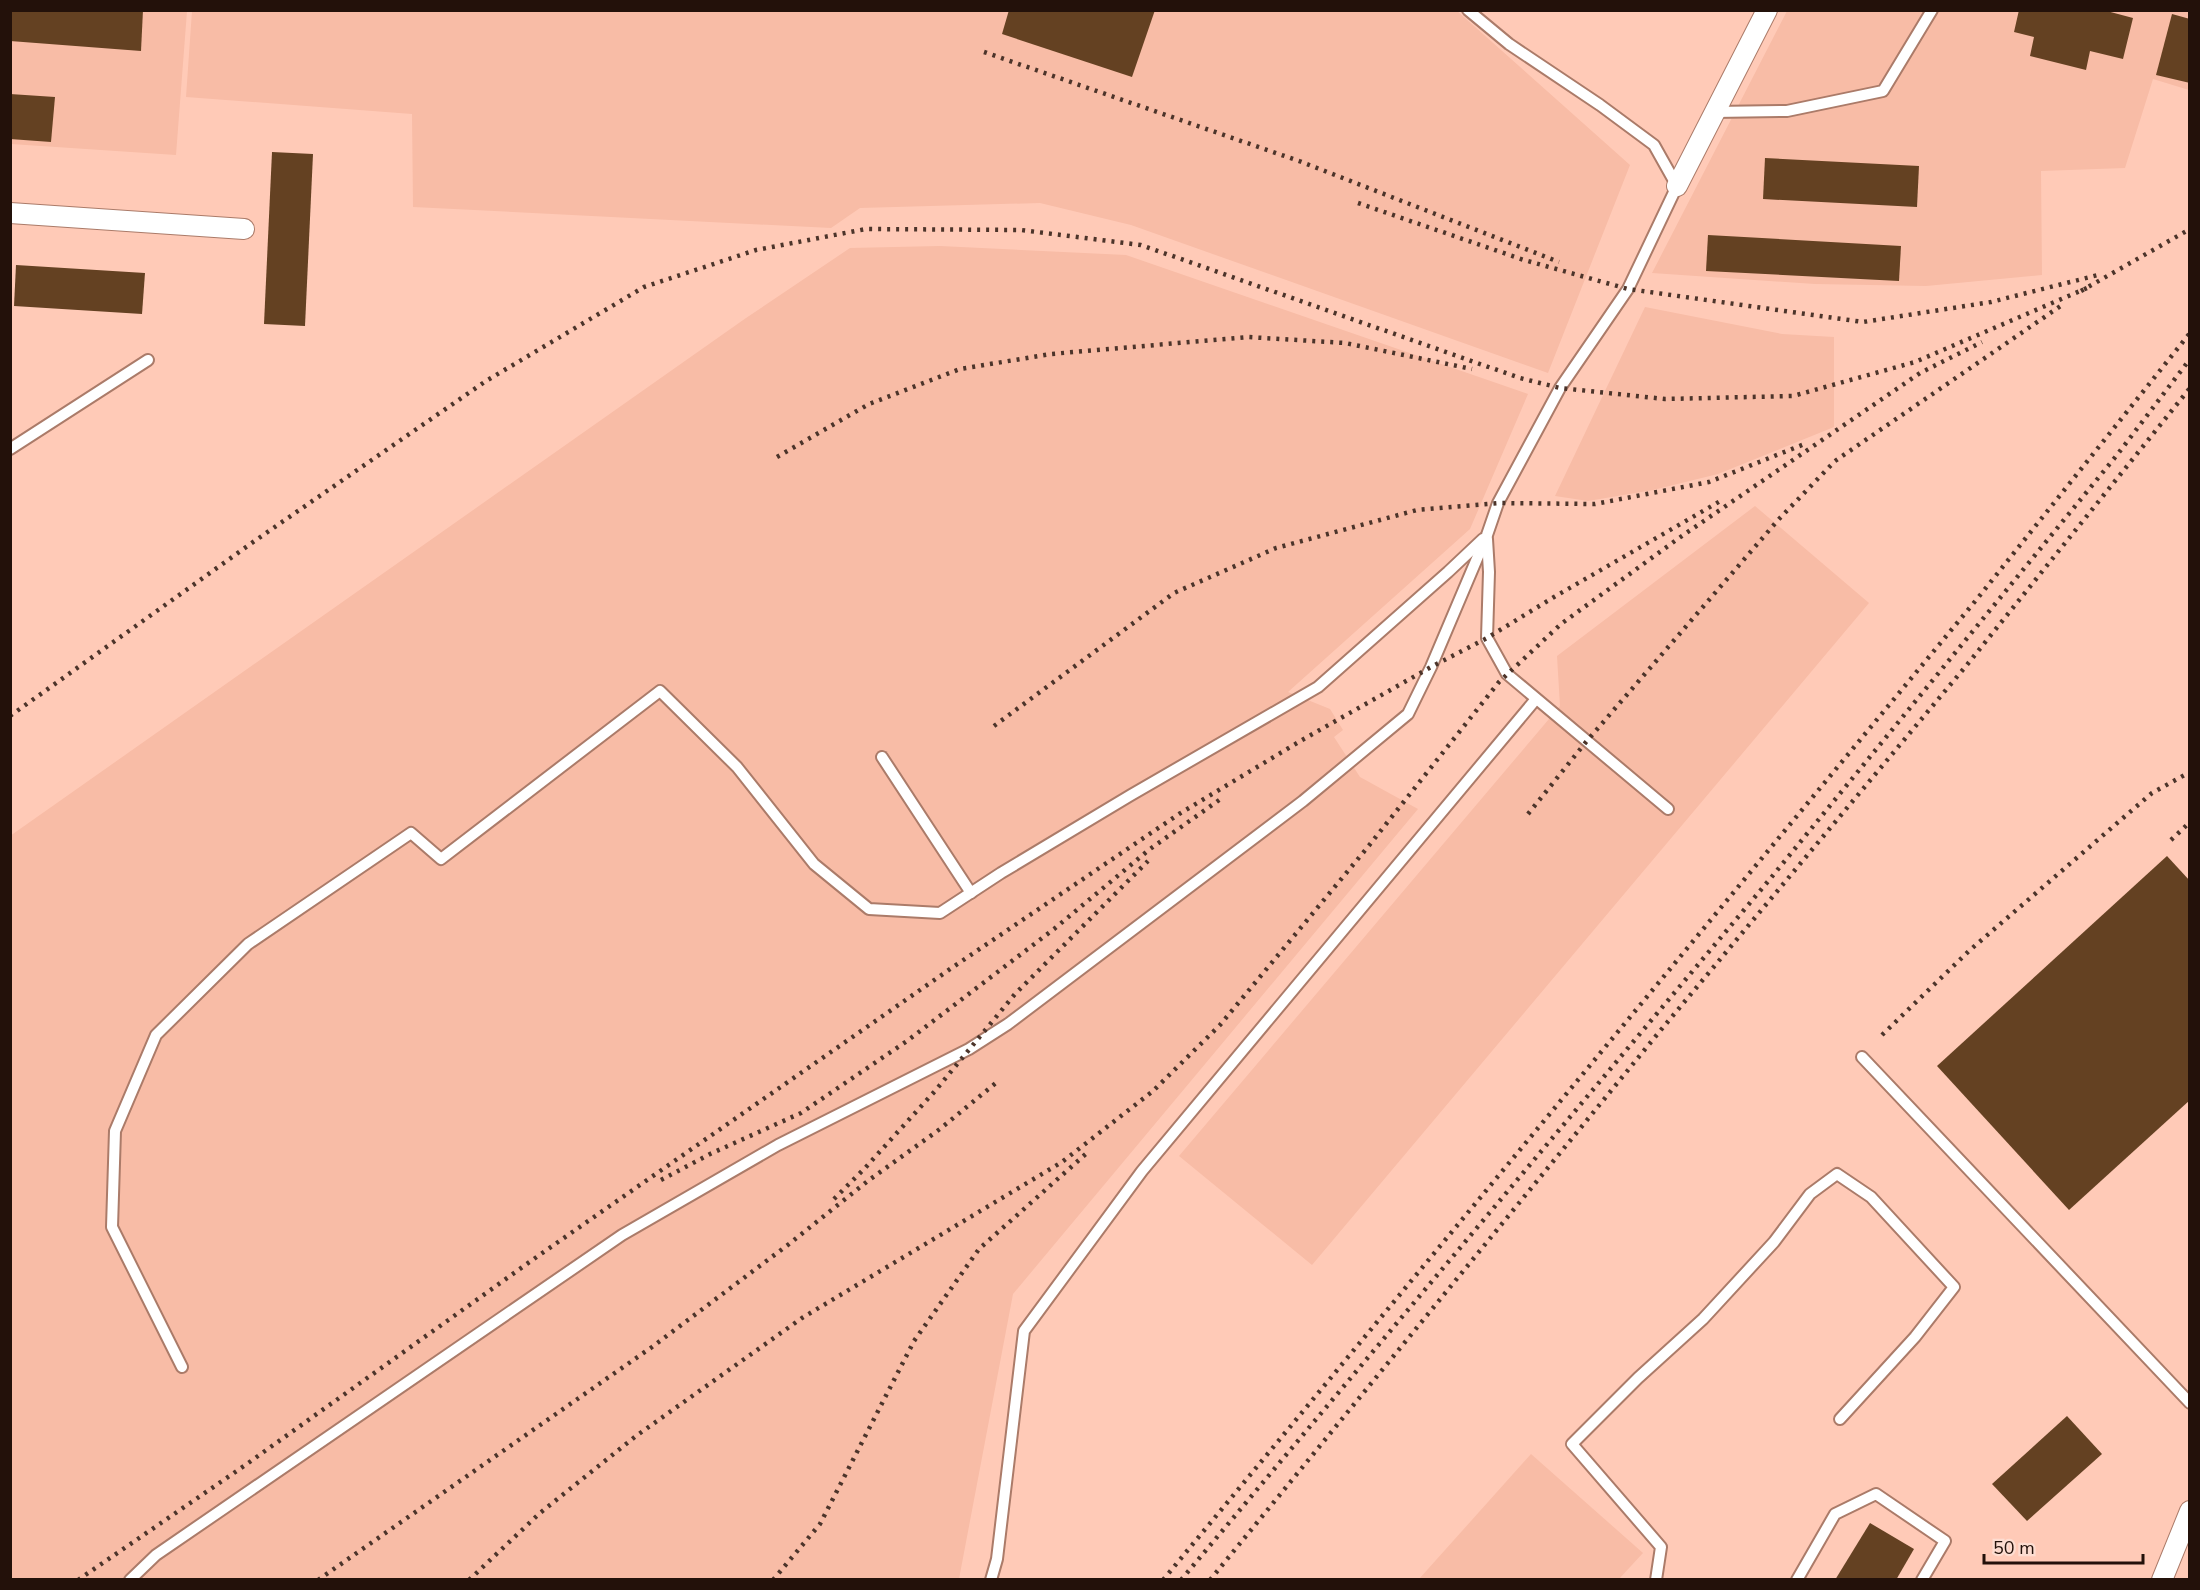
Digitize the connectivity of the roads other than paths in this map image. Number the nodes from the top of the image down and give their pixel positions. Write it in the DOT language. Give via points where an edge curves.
graph roads {
  1 [pos="1468,10"];
  2 [pos="1767,10"];
  3 [pos="1932,10"];
  4 [pos="1714,112"];
  5 [pos="1677,186"];
  6 [pos="10,213"];
  7 [pos="244,229"];
  8 [pos="148,360"];
  9 [pos="10,449"];
  10 [pos="1487,535"];
  11 [pos="1536,699"];
  12 [pos="882,757"];
  13 [pos="1668,809"];
  14 [pos="971,893"];
  15 [pos="1863,1057"];
  16 [pos="182,1367"];
  17 [pos="2190,1404"];
  18 [pos="1840,1419"];
  19 [pos="2190,1511"];
  20 [pos="130,1580"];
  21 [pos="992,1580"];
  22 [pos="1656,1580"];
  23 [pos="1797,1580"];
  24 [pos="1923,1580"];
  25 [pos="2162,1580"];
  1 -- 5 [label="lane" via="1509,45 1654,145"];
  2 -- 4 [label="street"];
  3 -- 4 [label="lane" via="1883,91 1787,111"];
  4 -- 5 [label="street"];
  5 -- 10 [label="lane" via="1628,289 1560,388 1498,503"];
  6 -- 7 [label="street"];
  8 -- 9 [label="lane"];
  10 -- 11 [label="lane" via="1487,638 1507,674"];
  10 -- 14 [label="lane" via="1318,687"];
  10 -- 20 [label="lane" via="1408,714 1303,801 998,1030 969,1049 778,1145 622,1235 156,1555"];
  11 -- 13 [label="lane"];
  11 -- 21 [label="lane" via="1142,1171 1024,1331"];
  12 -- 14 [label="lane"];
  14 -- 16 [label="lane" via="940,914 869,909 814,864 737,767 660,691 441,859 411,833 248,944 156,1035 115,1131 112,1227"];
  15 -- 17 [label="lane"];
  18 -- 22 [label="lane" via="1915,1337 1954,1287 1871,1197 1837,1174 1810,1194 1774,1242 1703,1319 1572,1444 1661,1547"];
  19 -- 25 [label="street"];
  23 -- 24 [label="lane" via="1835,1514 1876,1494 1945,1541"];
}
